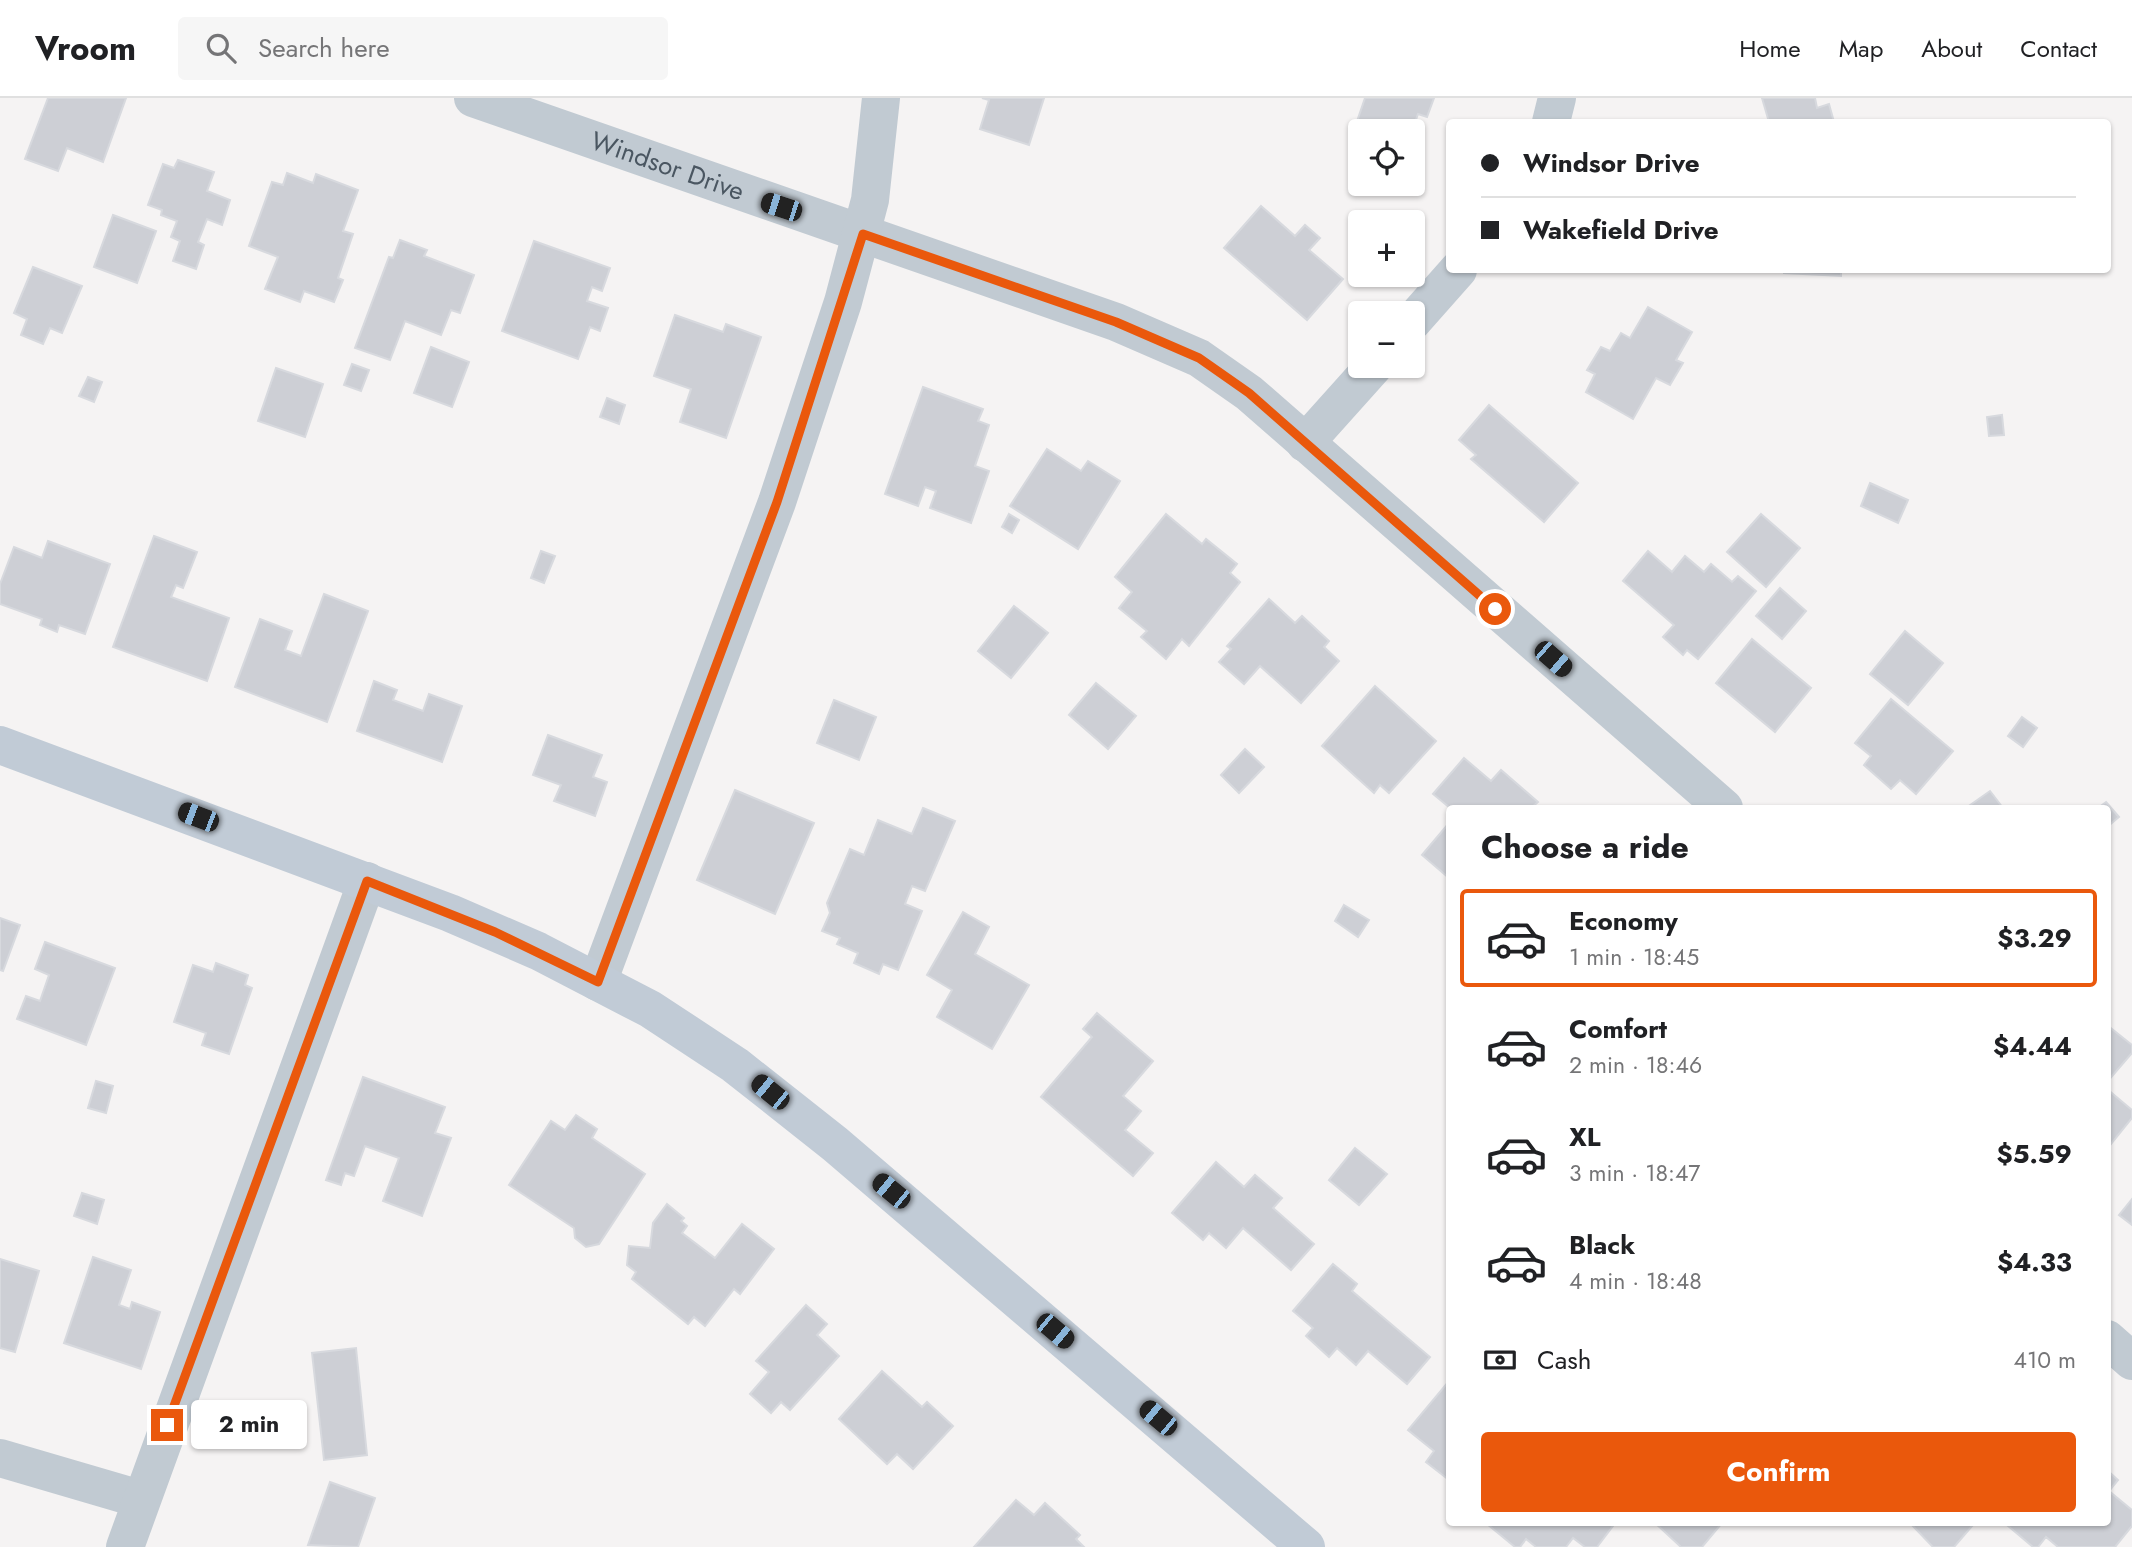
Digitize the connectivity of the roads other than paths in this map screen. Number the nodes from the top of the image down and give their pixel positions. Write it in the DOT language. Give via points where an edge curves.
graph roads {
  1 [pos="473,98"];
  2 [pos="881,98"];
  3 [pos="1557,98"];
  4 [pos="1552,119"];
  5 [pos="863,234"];
  6 [pos="1455,273"];
  7 [pos="1425,307"];
  8 [pos="1363,378"];
  9 [pos="1304,443"];
  10 [pos="0,745"];
  11 [pos="1721,805"];
  12 [pos="367,881"];
  13 [pos="598,982"];
  14 [pos="2111,1343"];
  15 [pos="2132,1361"];
  16 [pos="0,1458"];
  17 [pos="140,1499"];
  18 [pos="125,1547"];
  19 [pos="1306,1547"];
  1 -- 5 [label="street, Windsor Drive"];
  2 -- 5 [label="street"];
  3 -- 4 [label="street"];
  5 -- 9 [label="street, Windsor Drive" via="1172,344 1249,393"];
  5 -- 13 [label="street" via="777,502"];
  6 -- 7 [label="street"];
  8 -- 9 [label="street"];
  9 -- 11 [label="street, Windsor Drive"];
  10 -- 12 [label="street"];
  12 -- 13 [label="street" via="495,932"];
  12 -- 17 [label="street"];
  13 -- 19 [label="street" via="692,1036 794,1111"];
  14 -- 15 [label="street"];
  16 -- 17 [label="street"];
  17 -- 18 [label="street"];
}
